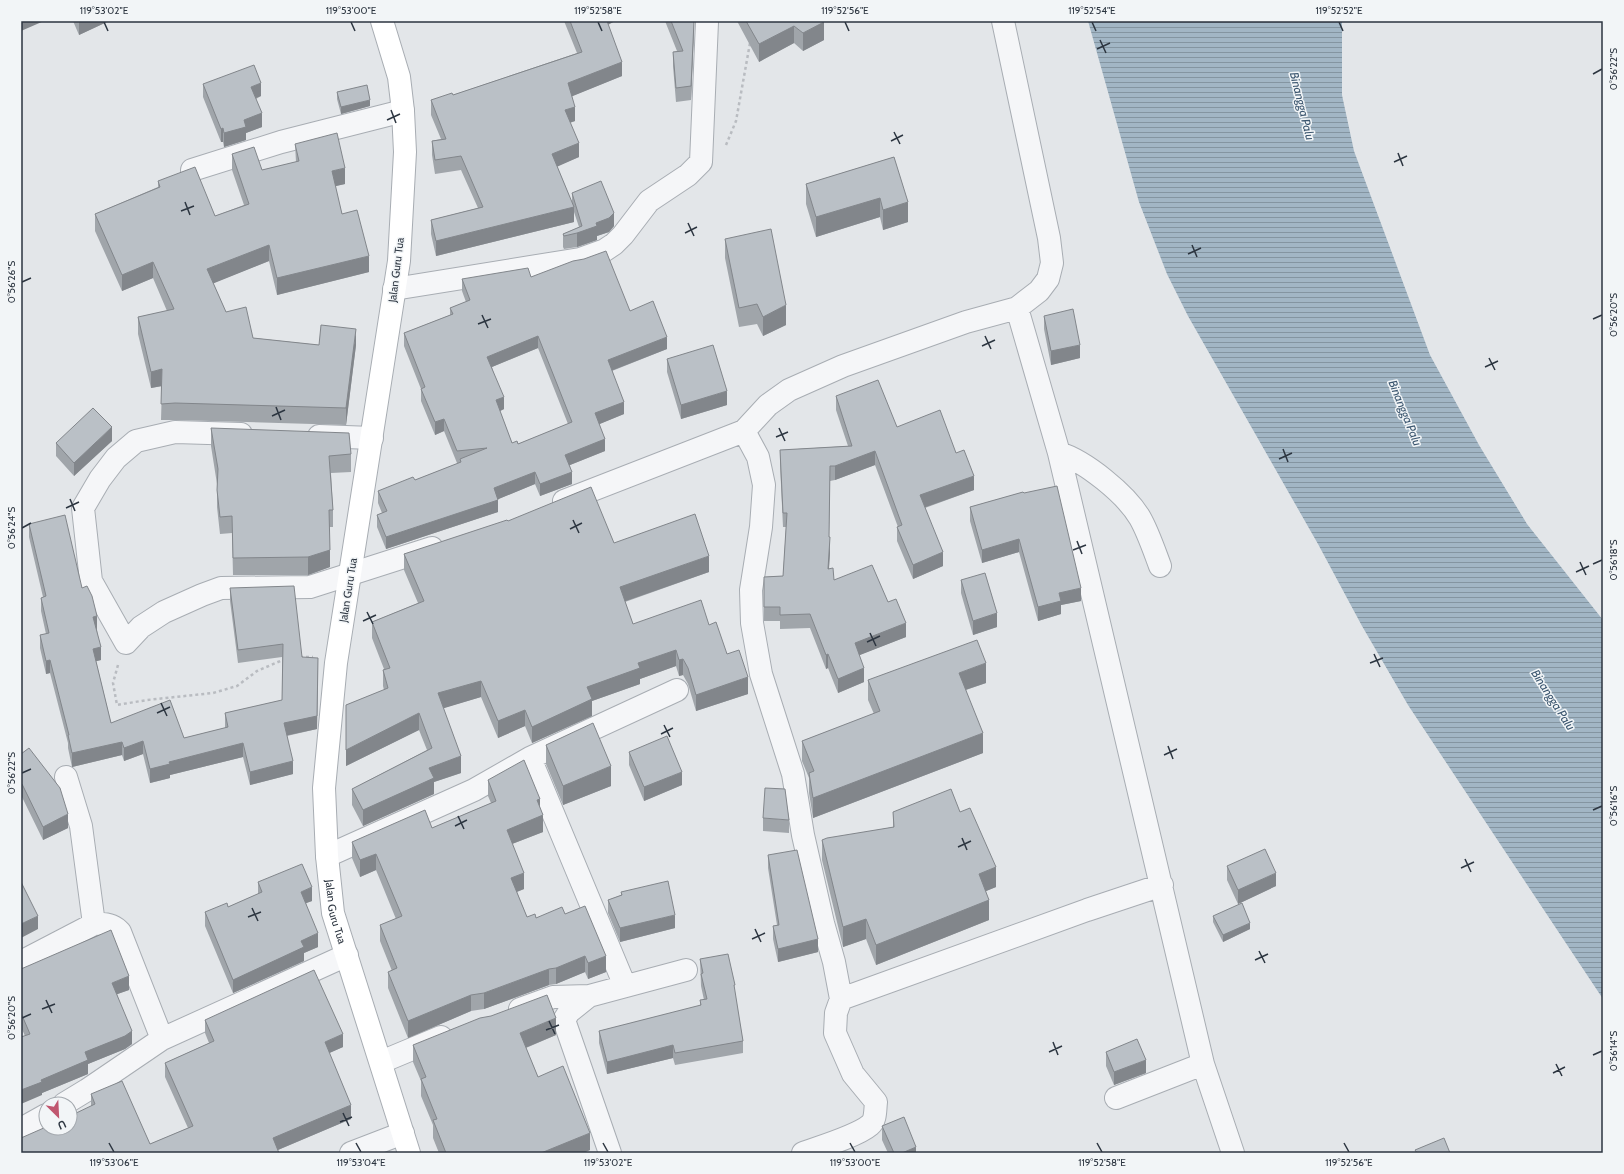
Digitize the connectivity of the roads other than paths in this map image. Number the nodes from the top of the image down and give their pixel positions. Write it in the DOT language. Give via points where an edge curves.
graph roads {
  1 [pos="382,21"];
  2 [pos="1003,21"];
  3 [pos="707,22"];
  4 [pos="403,110"];
  5 [pos="192,170"];
  6 [pos="394,289"];
  7 [pos="1016,308"];
  8 [pos="744,431"];
  9 [pos="262,434"];
  10 [pos="301,435"];
  11 [pos="372,438"];
  12 [pos="1059,453"];
  13 [pos="545,508"];
  14 [pos="448,543"];
  15 [pos="1160,566"];
  16 [pos="350,575"];
  17 [pos="677,690"];
  18 [pos="530,758"];
  19 [pos="66,777"];
  20 [pos="327,856"];
  21 [pos="1162,885"];
  22 [pos="94,924"];
  23 [pos="347,955"];
  24 [pos="21,962"];
  25 [pos="686,970"];
  26 [pos="625,986"];
  27 [pos="590,996"];
  28 [pos="841,999"];
  29 [pos="502,1016"];
  30 [pos="462,1029"];
  31 [pos="162,1039"];
  32 [pos="381,1062"];
  33 [pos="1203,1064"];
  34 [pos="77,1096"];
  35 [pos="1116,1098"];
  36 [pos="38,1119"];
  37 [pos="21,1130"];
  38 [pos="406,1143"];
  39 [pos="351,1153"];
  40 [pos="610,1153"];
  41 [pos="803,1153"];
  42 [pos="1233,1153"];
  1 -- 4 [label="main road, Jalan Guru Tua" via="399,77"];
  2 -- 7 [label="street" via="1044,212 1052,263 1048,279 1039,291"];
  3 -- 6 [label="street" via="701,162 688,175 649,201 614,244 580,259"];
  4 -- 5 [label="street" via="280,142"];
  4 -- 6 [label="main road, Jalan Guru Tua" via="405,152 399,261"];
  6 -- 11 [label="main road, Jalan Guru Tua"];
  7 -- 8 [label="street" via="966,322 843,366 789,390 768,405"];
  7 -- 12 [label="street"];
  8 -- 13 [label="street"];
  8 -- 28 [label="street" via="758,457 764,486 761,527 751,590 752,623 761,674 793,774 803,835"];
  9 -- 16 [label="street" via="175,432 136,441 116,458 100,479 83,508 91,581 126,643 141,627 164,612 222,588 310,587"];
  10 -- 11 [label="street"];
  11 -- 16 [label="main road, Jalan Guru Tua"];
  12 -- 15 [label="street" via="1072,457 1114,487 1140,517"];
  12 -- 21 [label="street"];
  14 -- 16 [label="street"];
  16 -- 20 [label="main road, Jalan Guru Tua" via="338,655 324,788"];
  17 -- 18 [label="street"];
  18 -- 20 [label="street" via="474,790"];
  18 -- 26 [label="street"];
  19 -- 22 [label="street" via="81,826"];
  20 -- 23 [label="main road, Jalan Guru Tua" via="333,913"];
  21 -- 28 [label="street"];
  21 -- 33 [label="street"];
  22 -- 24 [label="street"];
  22 -- 31 [label="street" via="116,927 120,932"];
  23 -- 31 [label="street"];
  23 -- 32 [label="main road, Jalan Guru Tua"];
  25 -- 26 [label="street"];
  26 -- 27 [label="street"];
  27 -- 29 [label="street" via="553,997"];
  27 -- 40 [label="street" via="569,1012 564,1020"];
  28 -- 41 [label="street" via="836,1013 835,1033 852,1074 876,1102 875,1117 870,1125 850,1136"];
  30 -- 32 [label="street"];
  31 -- 34 [label="street"];
  32 -- 38 [label="main road, Jalan Guru Tua"];
  33 -- 35 [label="street"];
  33 -- 42 [label="street"];
  36 -- 37 [label="street"];
  38 -- 39 [label="street"];
}
